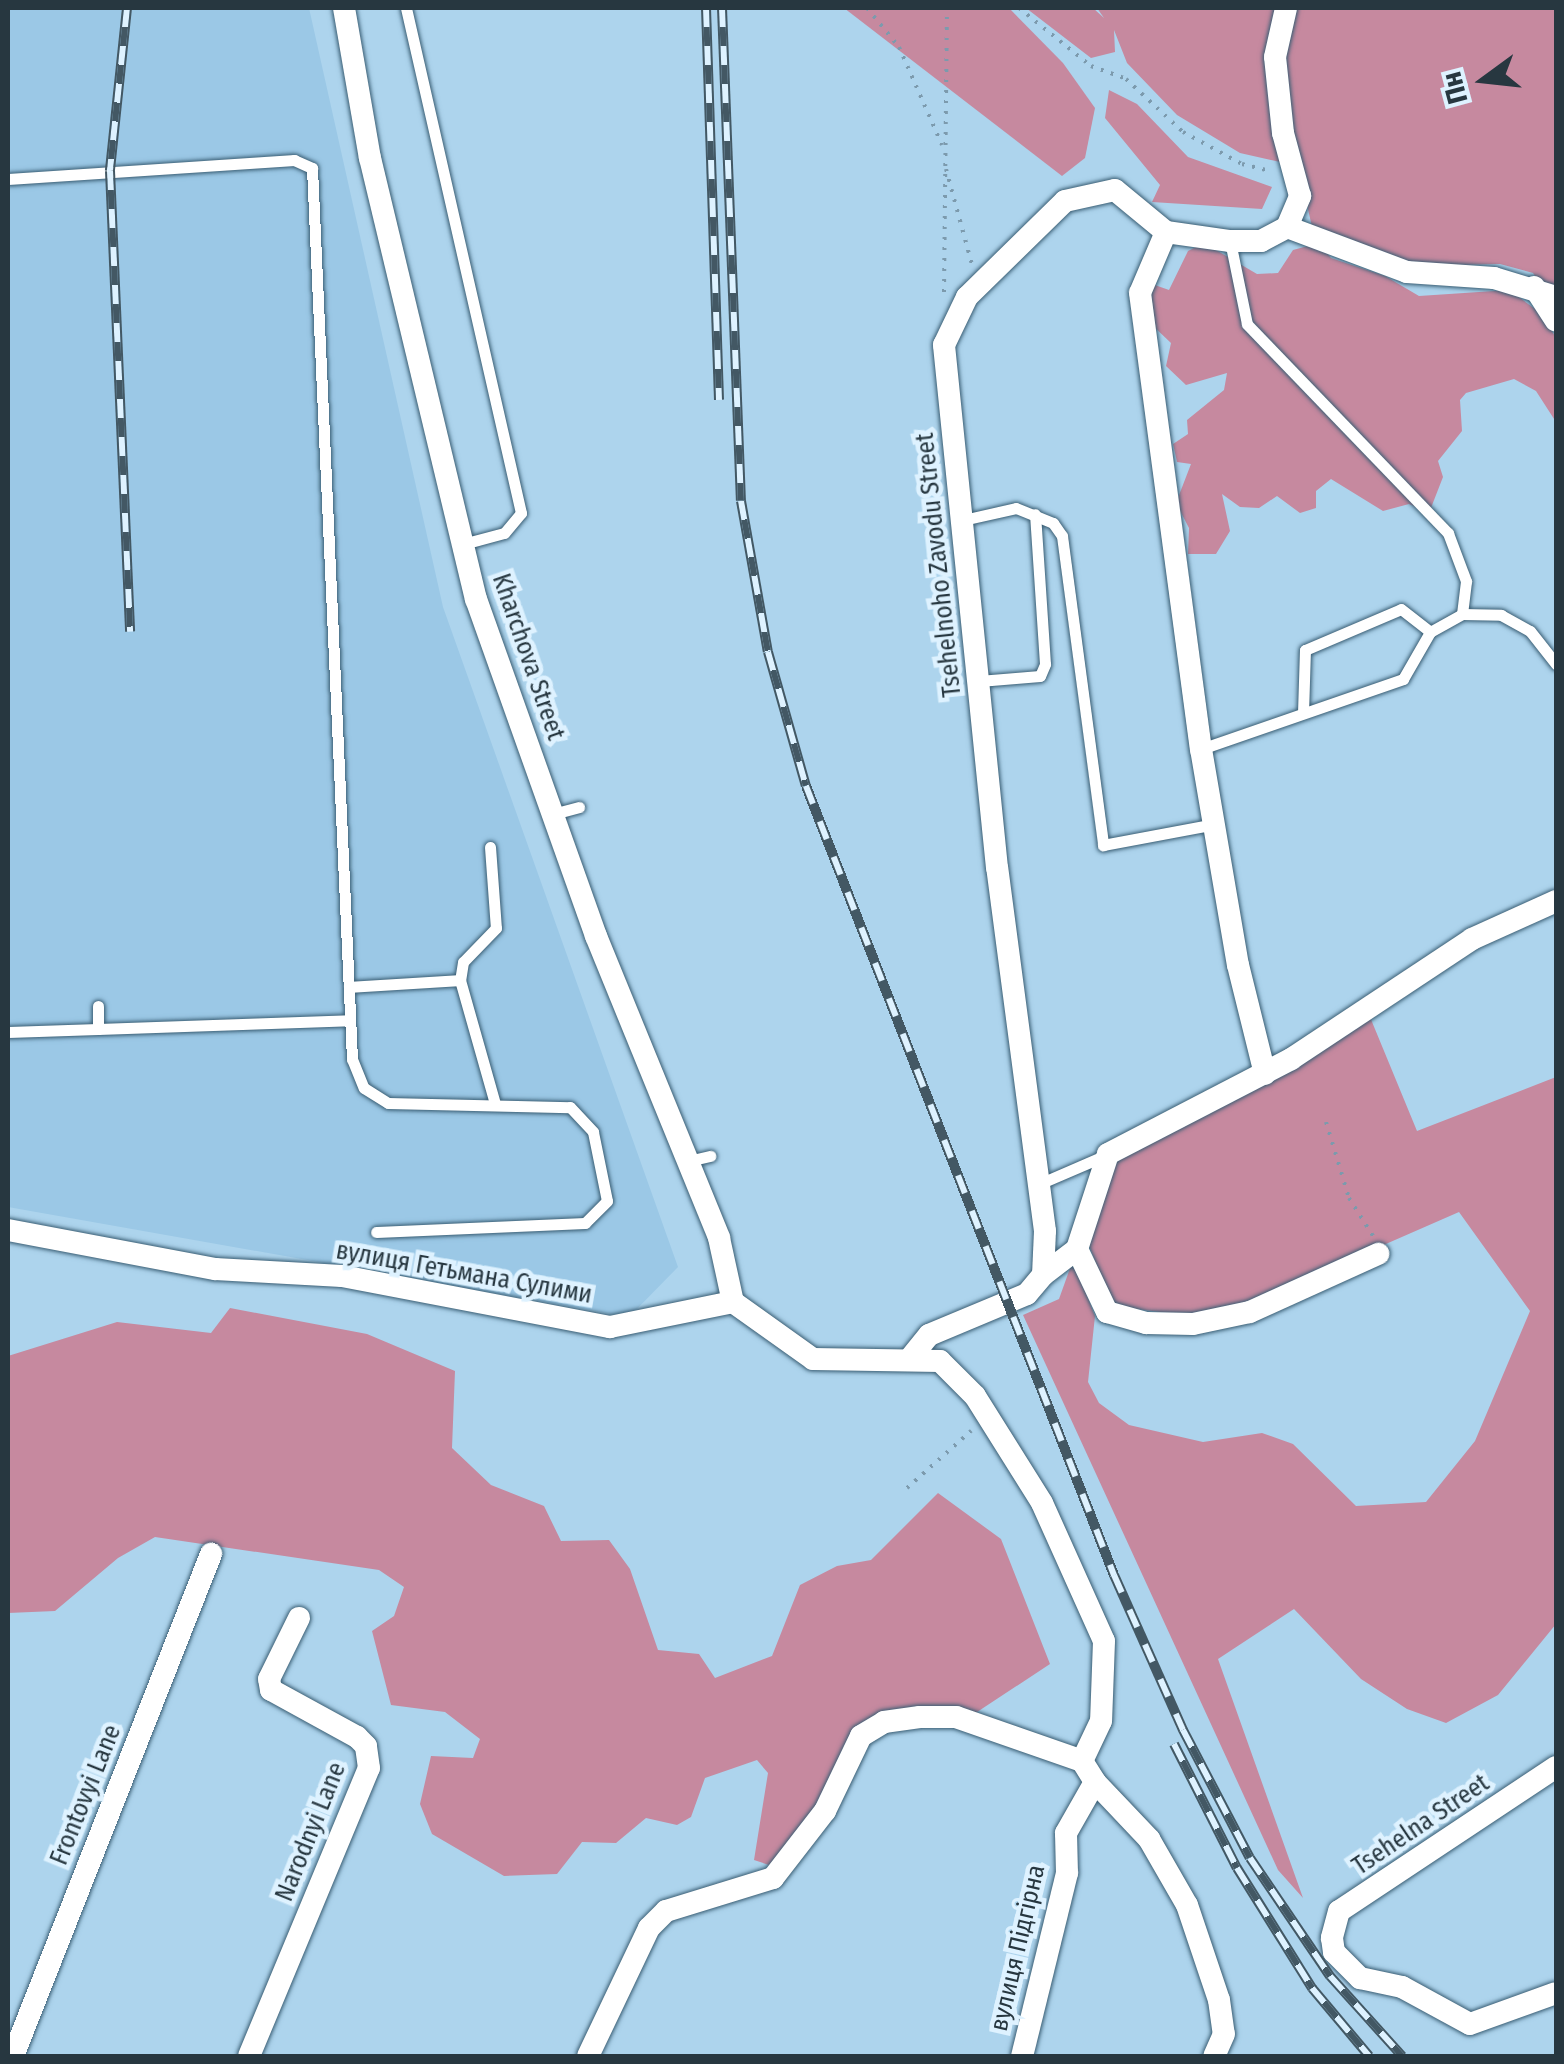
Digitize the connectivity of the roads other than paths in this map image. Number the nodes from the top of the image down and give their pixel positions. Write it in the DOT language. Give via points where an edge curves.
graph roads {
  1 [pos="344,8"];
  2 [pos="406,8"];
  3 [pos="1286,8"];
  4 [pos="8,179"];
  5 [pos="1287,227"];
  6 [pos="1166,232"];
  7 [pos="1230,241"];
  8 [pos="1534,287"];
  9 [pos="1556,297"];
  10 [pos="1556,321"];
  11 [pos="1035,514"];
  12 [pos="963,520"];
  13 [pos="463,544"];
  14 [pos="1462,614"];
  15 [pos="1430,632"];
  16 [pos="1556,664"];
  17 [pos="979,681"];
  18 [pos="1303,714"];
  19 [pos="1201,749"];
  20 [pos="579,808"];
  21 [pos="553,814"];
  22 [pos="1215,824"];
  23 [pos="490,847"];
  24 [pos="1556,902"];
  25 [pos="460,980"];
  26 [pos="348,987"];
  27 [pos="98,1006"];
  28 [pos="350,1020"];
  29 [pos="98,1029"];
  30 [pos="8,1032"];
  31 [pos="1265,1074"];
  32 [pos="495,1104"];
  33 [pos="1108,1154"];
  34 [pos="1038,1184"];
  35 [pos="8,1230"];
  36 [pos="376,1232"];
  37 [pos="1078,1249"];
  38 [pos="1378,1254"];
  39 [pos="1044,1275"];
  40 [pos="733,1302"];
  41 [pos="912,1356"];
  42 [pos="211,1554"];
  43 [pos="299,1618"];
  44 [pos="1082,1761"];
  45 [pos="1556,1768"];
  46 [pos="1095,1782"];
  47 [pos="1556,1993"];
  48 [pos="12,2056"];
  49 [pos="249,2056"];
  50 [pos="588,2056"];
  51 [pos="1022,2056"];
  52 [pos="1214,2056"];
  1 -- 13 [label="street, Kharchova Street" via="370,158"];
  2 -- 13 [label="lane" via="520,513 504,533"];
  3 -- 5 [label="street" via="1275,56 1300,196"];
  4 -- 26 [label="lane" via="294,160 312,168"];
  5 -- 7 [label="street" via="1262,241"];
  5 -- 8 [label="street" via="1407,272"];
  6 -- 7 [label="street"];
  6 -- 12 [label="street, Tsehelnoho Zavodu Street" via="1115,190 1065,201 967,296 944,344"];
  6 -- 19 [label="street" via="1140,293"];
  7 -- 14 [label="lane" via="1247,324 1448,533 1466,580"];
  8 -- 9 [label="street"];
  8 -- 10 [label="street"];
  11 -- 12 [label="lane" via="1000,509"];
  11 -- 17 [label="lane" via="1045,664 1030,679"];
  11 -- 22 [label="lane" via="1062,536 1103,845"];
  12 -- 17 [label="street, Tsehelnoho Zavodu Street"];
  13 -- 21 [label="street, Kharchova Street"];
  14 -- 15 [label="lane"];
  14 -- 16 [label="lane" via="1502,615 1530,631"];
  15 -- 18 [label="lane" via="1403,679"];
  15 -- 18 [label="lane" via="1401,609 1306,650"];
  17 -- 34 [label="street, Tsehelnoho Zavodu Street"];
  18 -- 19 [label="lane"];
  19 -- 22 [label="street"];
  20 -- 21 [label="lane"];
  21 -- 40 [label="street, Kharchova Street" via="698,1158"];
  22 -- 31 [label="street"];
  23 -- 25 [label="lane" via="496,928 463,962"];
  24 -- 31 [label="street" via="1472,939"];
  25 -- 26 [label="lane"];
  25 -- 32 [label="lane"];
  26 -- 28 [label="lane"];
  27 -- 29 [label="lane"];
  28 -- 29 [label="lane"];
  28 -- 32 [label="lane" via="358,1078 374,1098"];
  29 -- 30 [label="lane"];
  31 -- 33 [label="street"];
  32 -- 36 [label="lane" via="570,1107 583,1116 593,1132 607,1201 599,1216 585,1223"];
  33 -- 34 [label="lane"];
  33 -- 37 [label="street"];
  34 -- 39 [label="street, Tsehelnoho Zavodu Street"];
  35 -- 40 [label="street, вулиця Гетьмана Сулими" via="215,1269 342,1276 610,1327"];
  37 -- 38 [label="street" via="1107,1312 1146,1323 1193,1324 1250,1312"];
  37 -- 39 [label="street"];
  39 -- 41 [label="street" via="1008,1305 928,1334"];
  40 -- 41 [label="street" via="813,1359"];
  41 -- 44 [label="street" via="940,1361 989,1414 1042,1503 1104,1641 1101,1721"];
  42 -- 48 [label="street, Frontovyi Lane"];
  43 -- 49 [label="street, Narodnyi Lane" via="269,1678 271,1690 356,1736 366,1746 370,1768"];
  44 -- 46 [label="street"];
  44 -- 50 [label="street" via="956,1717 884,1722 861,1736 825,1811 773,1878 666,1912 649,1928"];
  45 -- 47 [label="street, Tsehelna Street" via="1339,1911 1332,1938 1334,1952 1360,1978 1402,1987 1470,2024"];
  46 -- 51 [label="street, вулиця Підгірна" via="1066,1834 1068,1873"];
  46 -- 52 [label="street" via="1149,1839 1187,1906 1219,2000 1224,2034"];
}
